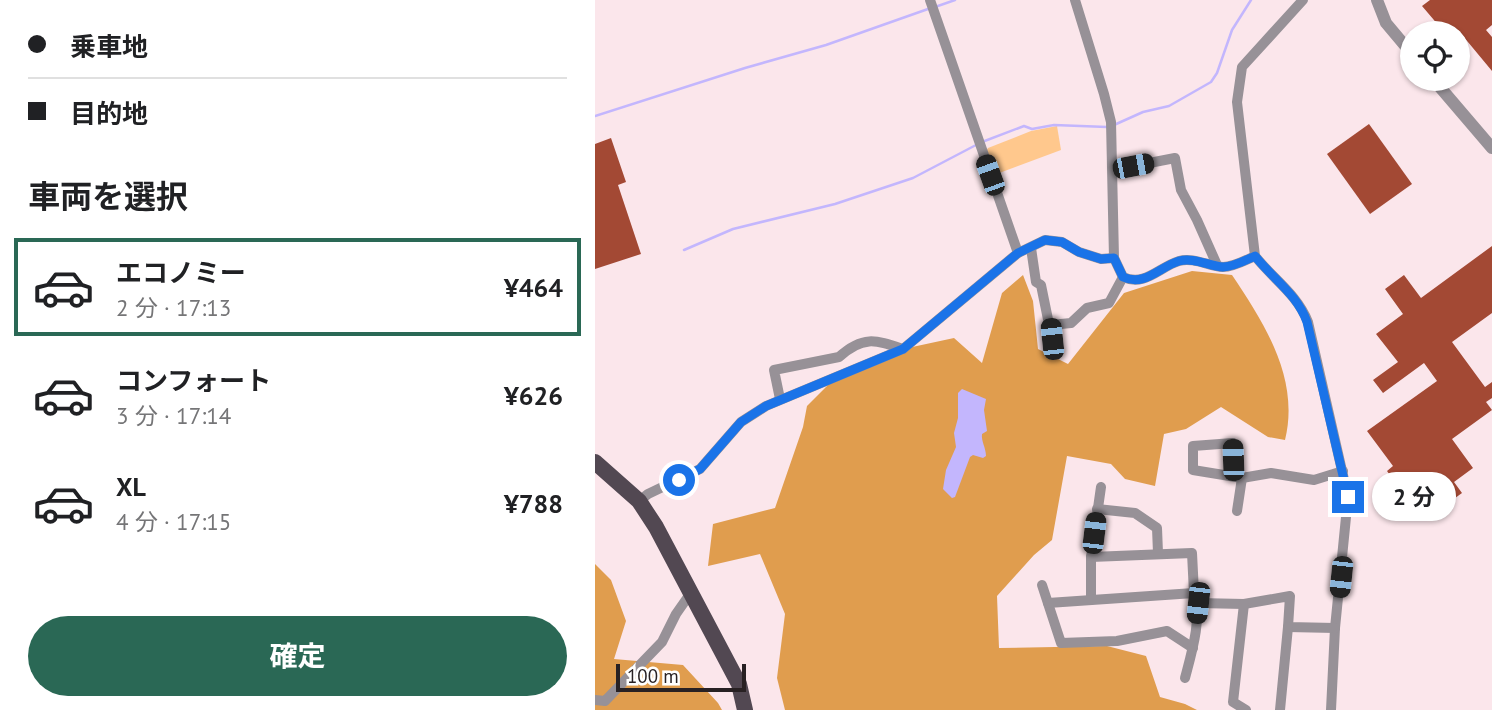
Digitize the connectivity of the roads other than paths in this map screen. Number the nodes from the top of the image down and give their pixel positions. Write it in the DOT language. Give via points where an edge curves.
graph roads {
  1 [pos="930,0"];
  2 [pos="1075,0"];
  3 [pos="1303,0"];
  4 [pos="1377,0"];
  5 [pos="1400,40"];
  6 [pos="1443,91"];
  7 [pos="1492,148"];
  8 [pos="1113,170"];
  9 [pos="1031,248"];
  10 [pos="1018,253"];
  11 [pos="1255,256"];
  12 [pos="1114,258"];
  13 [pos="1217,265"];
  14 [pos="1123,277"];
  15 [pos="1051,325"];
  16 [pos="1052,339"];
  17 [pos="903,349"];
  18 [pos="780,399"];
  19 [pos="595,462"];
  20 [pos="1343,471"];
  21 [pos="1238,477"];
  22 [pos="1101,487"];
  23 [pos="639,501"];
  24 [pos="1097,509"];
  25 [pos="1237,511"];
  26 [pos="1158,553"];
  27 [pos="1091,557"];
  28 [pos="1042,584"];
  29 [pos="690,594"];
  30 [pos="1196,598"];
  31 [pos="1091,600"];
  32 [pos="1048,603"];
  33 [pos="1244,604"];
  34 [pos="1288,627"];
  35 [pos="1335,628"];
  36 [pos="1193,648"];
  37 [pos="1185,678"];
  38 [pos="595,700"];
  39 [pos="745,710"];
  40 [pos="1246,710"];
  41 [pos="1280,710"];
  42 [pos="1331,710"];
  1 -- 10 [label="street"];
  2 -- 8 [label="street" via="1111,122"];
  3 -- 11 [label="street" via="1243,67 1237,102"];
  4 -- 5 [label="street" via="1386,23"];
  6 -- 7 [label="street"];
  8 -- 12 [label="street"];
  8 -- 13 [label="street" via="1174,158 1181,190"];
  9 -- 10 [label="street"];
  9 -- 12 [label="street" via="1045,240 1062,242 1101,259"];
  9 -- 15 [label="street" via="1036,282 1041,285"];
  10 -- 17 [label="street"];
  11 -- 13 [label="street" via="1226,267"];
  11 -- 20 [label="street" via="1302,309"];
  12 -- 14 [label="street"];
  13 -- 14 [label="street" via="1180,261 1142,280"];
  14 -- 15 [label="street" via="1109,303 1087,308 1071,323"];
  15 -- 16 [label="street"];
  17 -- 18 [label="street"];
  17 -- 18 [label="street" via="872,339 839,357 774,370"];
  18 -- 23 [label="street" via="741,422 700,469"];
  19 -- 23 [label="main road"];
  20 -- 21 [label="street" via="1314,480 1271,473"];
  20 -- 35 [label="street" via="1348,497"];
  21 -- 21 [label="street" via="1193,470 1193,446 1233,443"];
  21 -- 25 [label="street"];
  22 -- 24 [label="street"];
  23 -- 29 [label="main road"];
  24 -- 26 [label="street" via="1135,513 1157,528"];
  24 -- 27 [label="street"];
  26 -- 27 [label="street"];
  26 -- 30 [label="street" via="1192,553"];
  27 -- 31 [label="street"];
  28 -- 32 [label="street"];
  29 -- 38 [label="street" via="663,642 605,701"];
  29 -- 39 [label="main road" via="739,684"];
  30 -- 31 [label="street"];
  30 -- 33 [label="street"];
  30 -- 36 [label="street"];
  31 -- 32 [label="street"];
  32 -- 36 [label="street" via="1061,643 1117,641 1167,631"];
  33 -- 34 [label="street" via="1290,596"];
  33 -- 40 [label="street" via="1233,702"];
  34 -- 35 [label="street"];
  34 -- 41 [label="street"];
  35 -- 42 [label="street"];
  36 -- 37 [label="street"];
}
